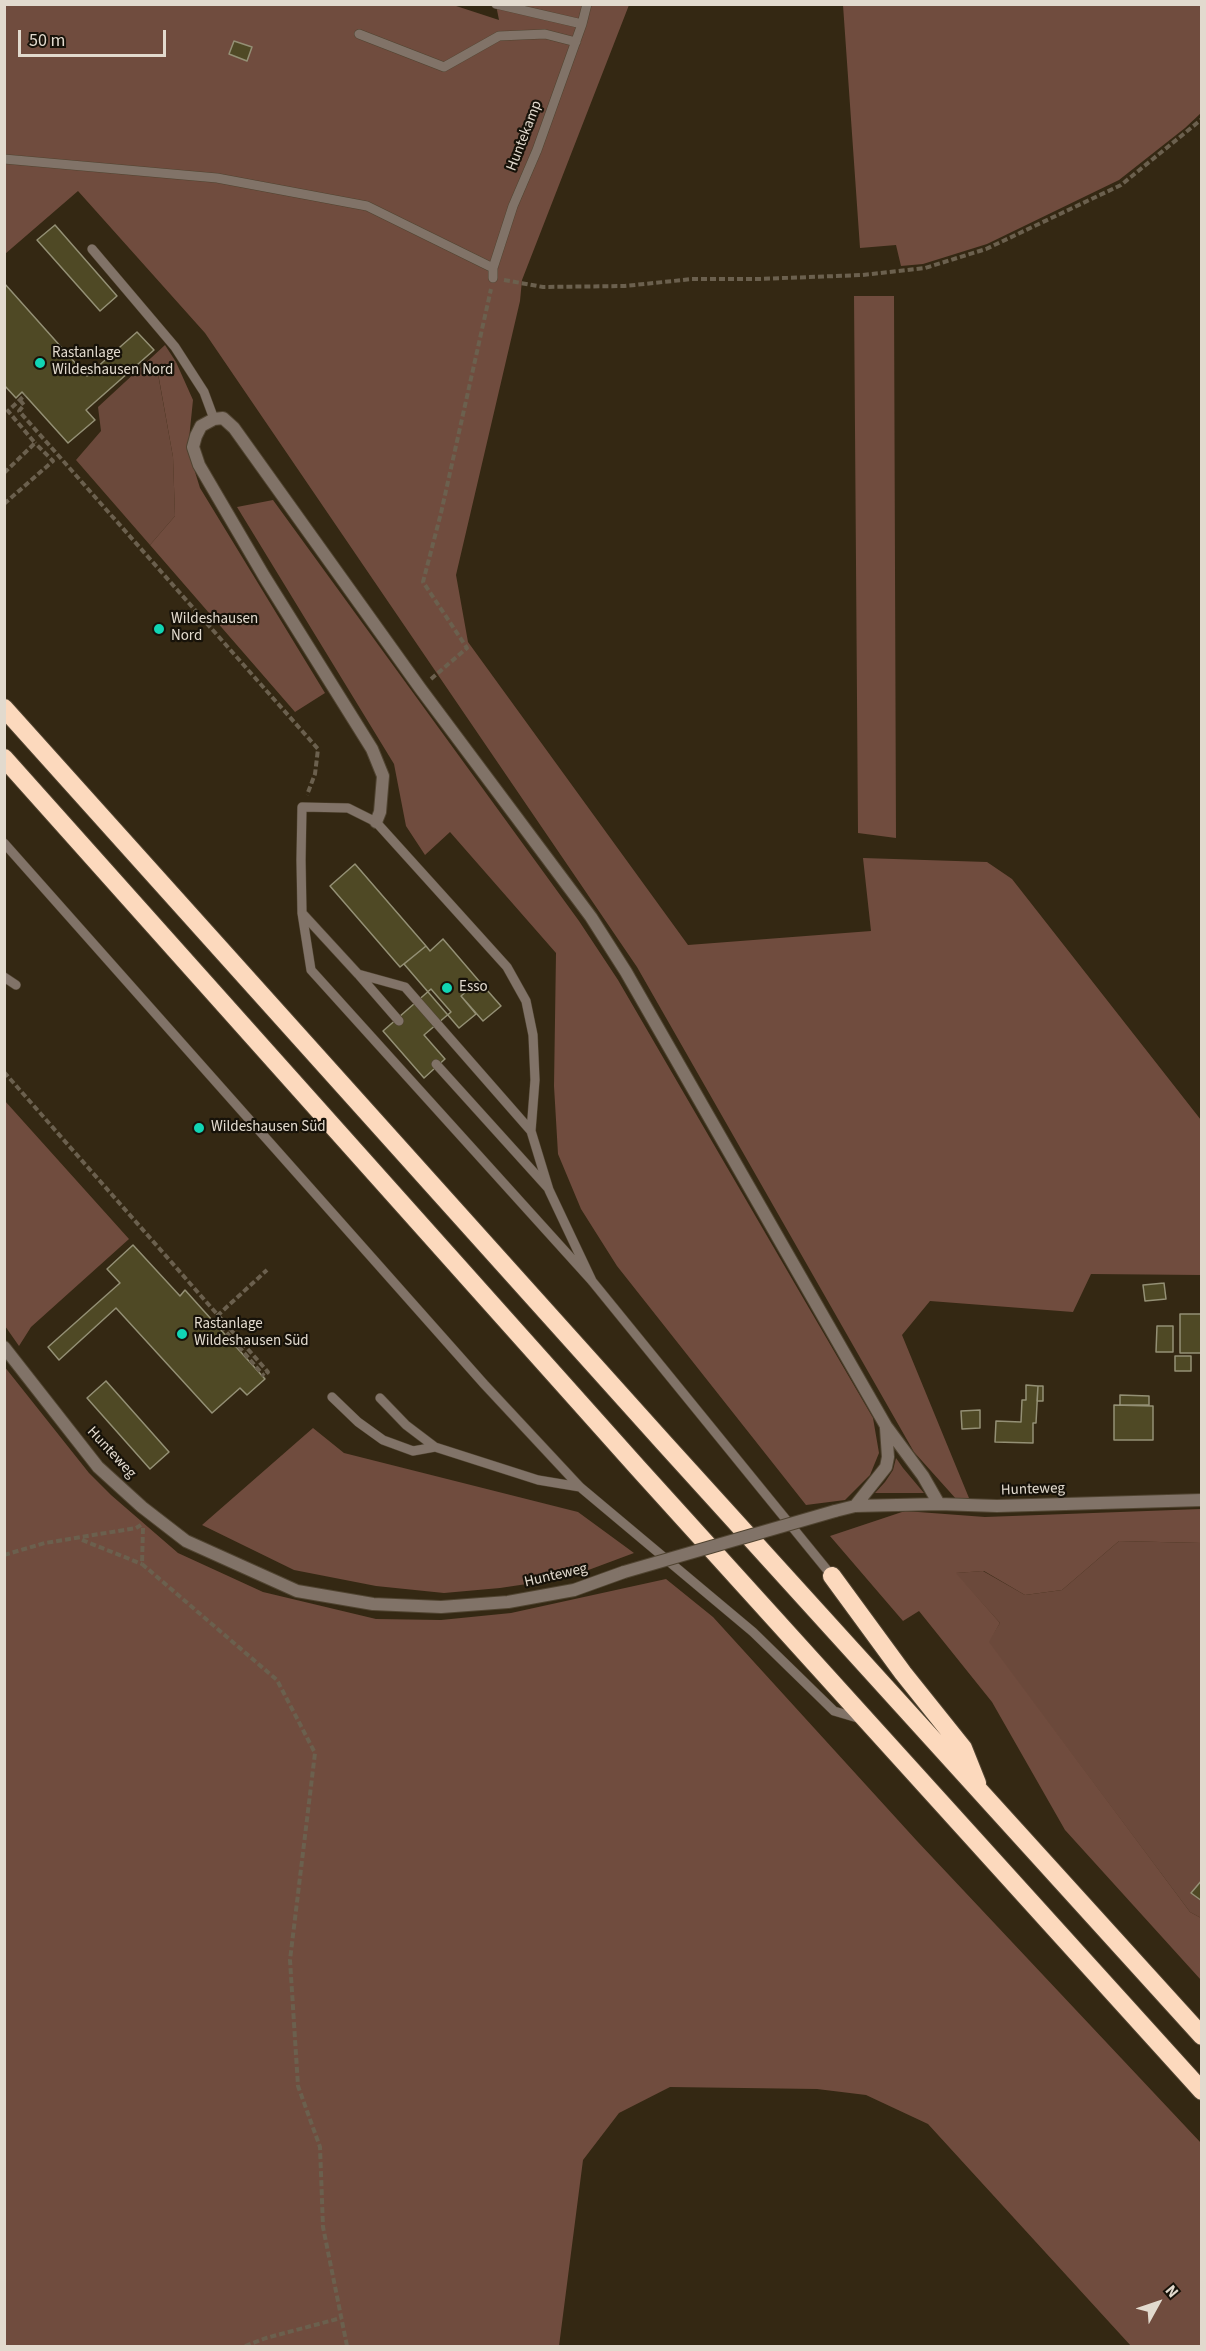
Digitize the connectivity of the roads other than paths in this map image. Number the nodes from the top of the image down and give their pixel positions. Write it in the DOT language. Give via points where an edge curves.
graph roads {
  1 [pos="495,4"];
  2 [pos="587,4"];
  3 [pos="582,24"];
  4 [pos="359,34"];
  5 [pos="576,42"];
  6 [pos="4,159"];
  7 [pos="93,249"];
  8 [pos="214,418"];
  9 [pos="4,708"];
  10 [pos="4,758"];
  11 [pos="376,822"];
  12 [pos="4,843"];
  13 [pos="302,913"];
  14 [pos="358,974"];
  15 [pos="4,977"];
  16 [pos="16,985"];
  17 [pos="399,1021"];
  18 [pos="436,1064"];
  19 [pos="531,1131"];
  20 [pos="549,1190"];
  21 [pos="591,1281"];
  22 [pos="4,1347"];
  23 [pos="333,1397"];
  24 [pos="380,1398"];
  25 [pos="886,1426"];
  26 [pos="435,1447"];
  27 [pos="580,1487"];
  28 [pos="1202,1500"];
  29 [pos="939,1504"];
  30 [pos="855,1506"];
  31 [pos="831,1576"];
  32 [pos="867,1721"];
  33 [pos="982,1796"];
  34 [pos="1202,2036"];
  35 [pos="1202,2091"];
  1 -- 3 [label="lane"];
  2 -- 3 [label="lane, Huntekamp"];
  3 -- 5 [label="lane, Huntekamp"];
  4 -- 5 [label="lane" via="444,67 499,36 545,34"];
  5 -- 6 [label="lane, Huntekamp" via="513,206 493,273 368,206 217,178"];
  7 -- 8 [label="lane" via="176,347 204,392"];
  8 -- 11 [label="street" via="201,426 196,436 193,447 199,465 372,749 383,776 381,812"];
  8 -- 25 [label="street" via="229,422 591,917"];
  9 -- 33 [label="highway"];
  10 -- 32 [label="highway"];
  11 -- 13 [label="lane" via="348,808 302,807"];
  11 -- 19 [label="lane" via="507,967 526,1001 533,1035"];
  12 -- 27 [label="lane"];
  13 -- 14 [label="lane"];
  13 -- 21 [label="lane" via="311,970"];
  14 -- 17 [label="lane"];
  14 -- 19 [label="lane" via="405,987"];
  15 -- 16 [label="lane"];
  18 -- 20 [label="lane"];
  19 -- 20 [label="lane"];
  20 -- 21 [label="lane"];
  21 -- 31 [label="lane"];
  22 -- 30 [label="street, Hunteweg, bridge" via="98,1467 152,1516 186,1542 297,1592 373,1604 441,1607 508,1602 574,1590"];
  23 -- 26 [label="lane" via="383,1440 413,1451"];
  24 -- 26 [label="lane"];
  25 -- 29 [label="street"];
  25 -- 30 [label="street" via="886,1467"];
  26 -- 27 [label="lane" via="538,1480"];
  27 -- 32 [label="lane" via="753,1632 834,1711"];
  28 -- 29 [label="street, Hunteweg"];
  29 -- 30 [label="street, Hunteweg"];
  31 -- 33 [label="highway" via="963,1748"];
  32 -- 35 [label="highway"];
  33 -- 34 [label="highway"];
}
